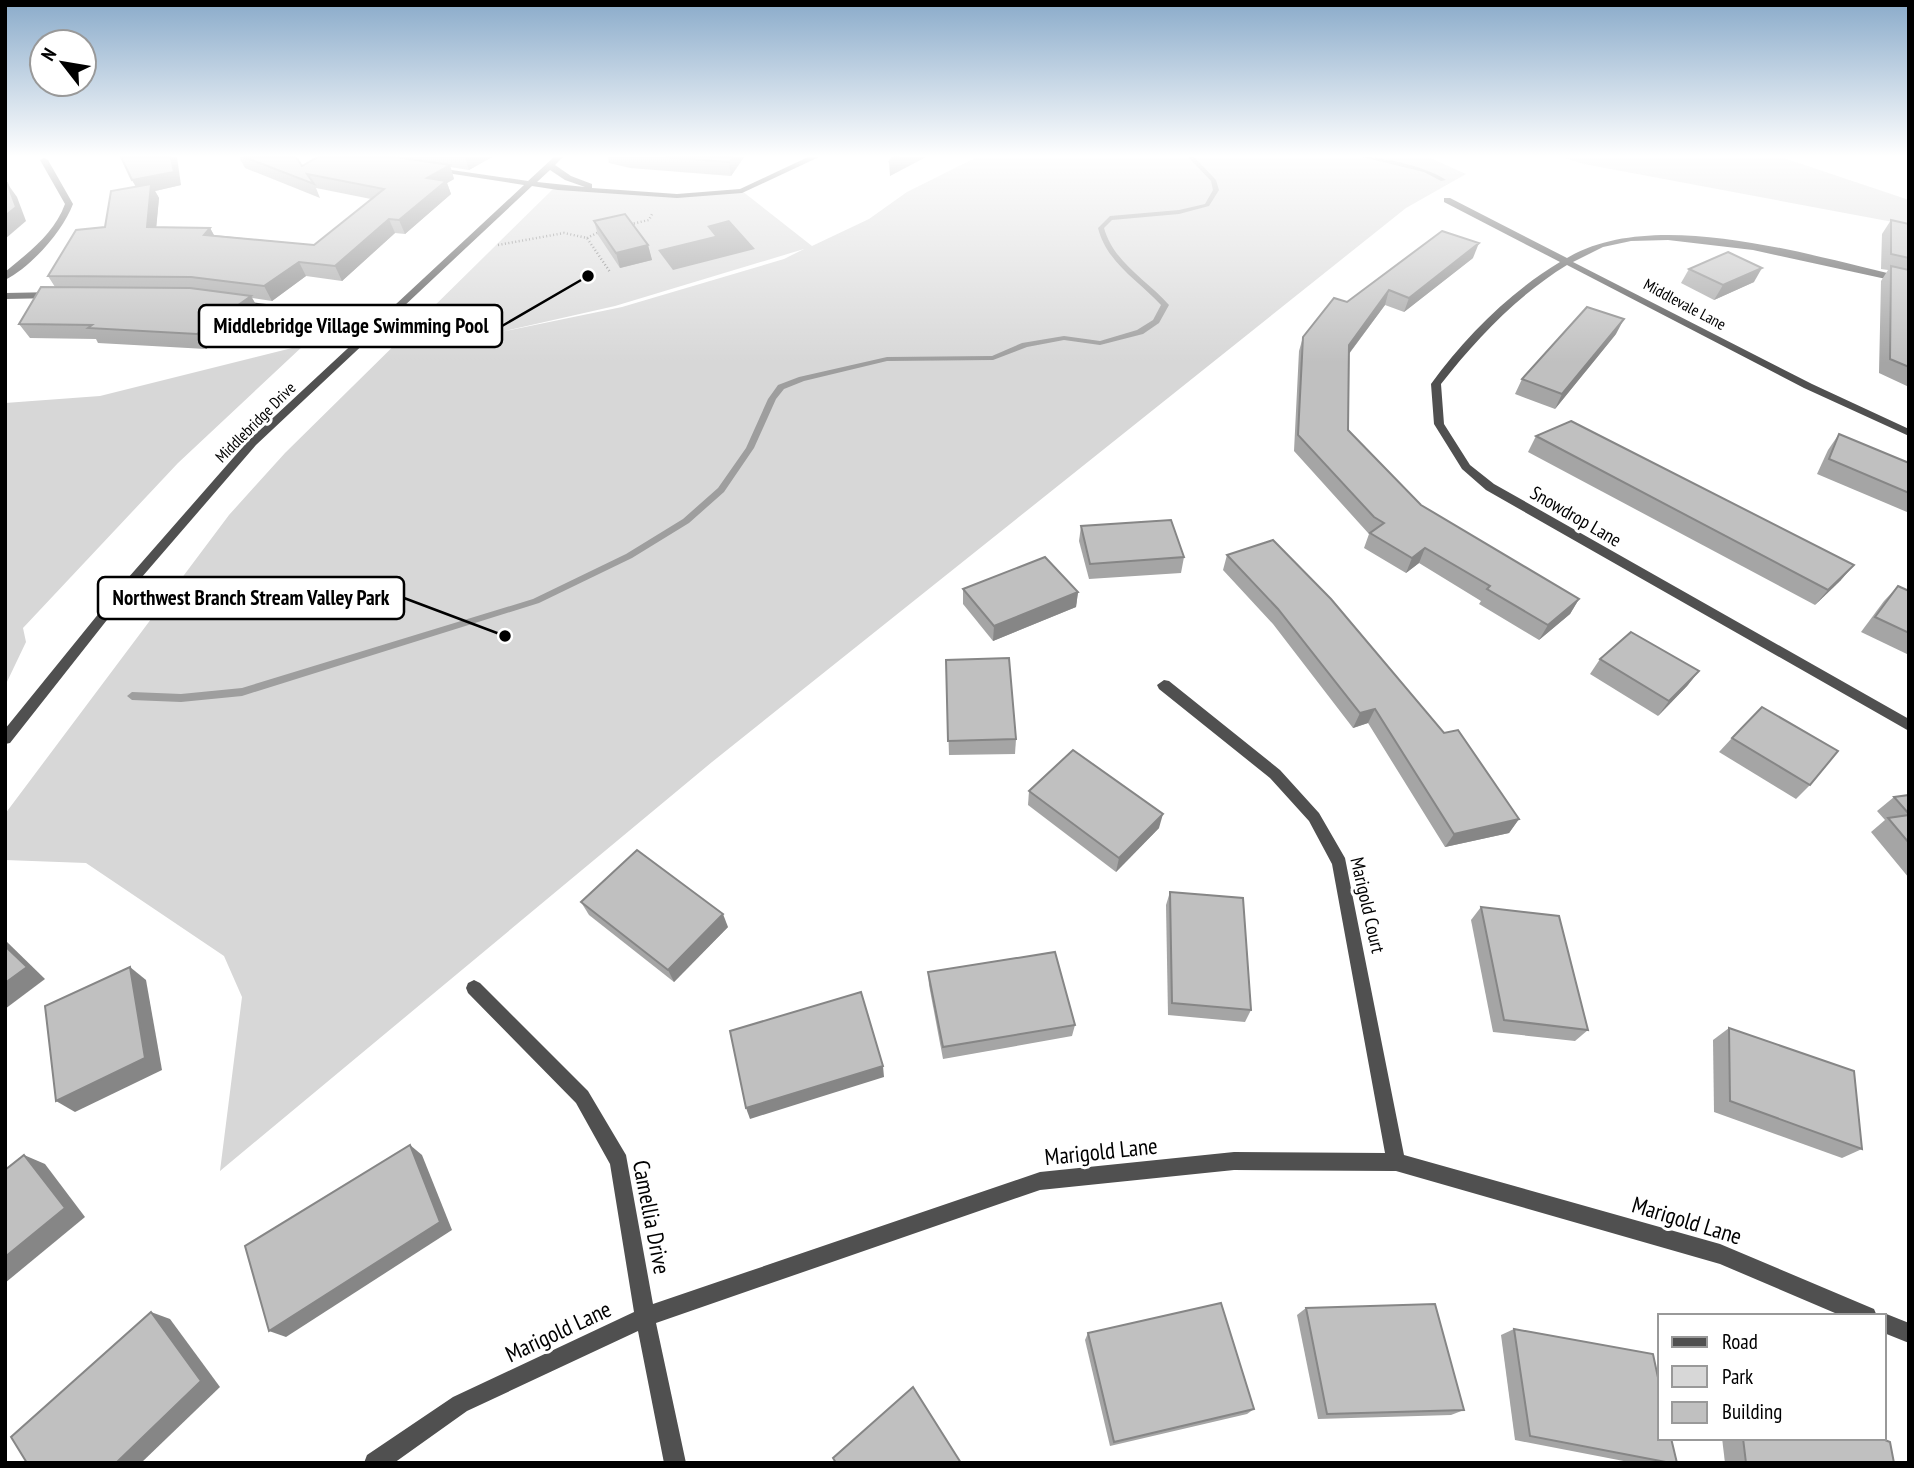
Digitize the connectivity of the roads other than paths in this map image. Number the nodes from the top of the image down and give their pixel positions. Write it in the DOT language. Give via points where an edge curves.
graph roads {
  1 [pos="60,226"];
  2 [pos="485,226"];
  3 [pos="1497,226"];
  4 [pos="1567,261"];
  5 [pos="5,277"];
  6 [pos="1909,281"];
  7 [pos="71,295"];
  8 [pos="5,296"];
  9 [pos="225,300"];
  10 [pos="381,321"];
  11 [pos="1909,433"];
  12 [pos="1164,685"];
  13 [pos="1909,726"];
  14 [pos="5,738"];
  15 [pos="474,988"];
  16 [pos="1396,1162"];
  17 [pos="1862,1314"];
  18 [pos="645,1317"];
  19 [pos="1886,1324"];
  20 [pos="1909,1333"];
  21 [pos="375,1463"];
  22 [pos="675,1463"];
  1 -- 5 [label="street"];
  2 -- 10 [label="street, Middlebridge Drive"];
  3 -- 4 [label="street, Middlevale Lane"];
  4 -- 6 [label="street, Snowdrop Lane" via="1601,244 1678,238 1752,248"];
  4 -- 11 [label="street, Middlevale Lane"];
  4 -- 13 [label="street, Snowdrop Lane" via="1536,282 1453,361 1436,384 1439,424 1466,467 1490,487"];
  7 -- 8 [label="street"];
  9 -- 10 [label="street"];
  10 -- 14 [label="street, Middlebridge Drive" via="252,443 125,589"];
  12 -- 16 [label="street, Marigold Court" via="1275,774 1314,817 1340,863"];
  15 -- 18 [label="street, Camellia Drive" via="582,1097 620,1162"];
  16 -- 17 [label="street, Marigold Lane" via="1720,1254"];
  16 -- 18 [label="street, Marigold Lane" via="1234,1161 1040,1181"];
  18 -- 21 [label="street, Marigold Lane" via="460,1404"];
  18 -- 22 [label="street, Camellia Drive"];
  19 -- 20 [label="street"];
}
